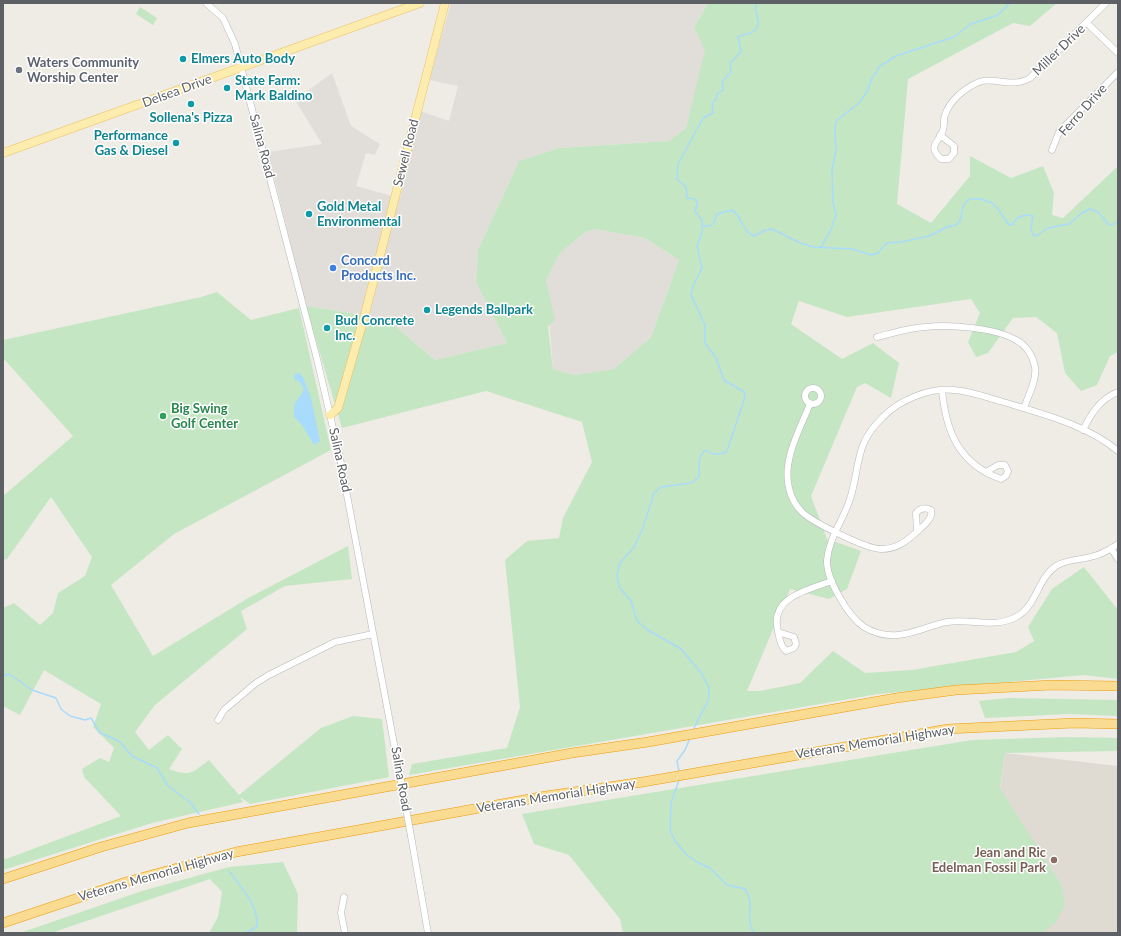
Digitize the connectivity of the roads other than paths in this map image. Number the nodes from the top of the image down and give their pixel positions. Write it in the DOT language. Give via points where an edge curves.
graph roads {
  1 [pos="206,3"];
  2 [pos="420,3"];
  3 [pos="445,3"];
  4 [pos="1106,3"];
  5 [pos="1087,22"];
  6 [pos="1118,53"];
  7 [pos="242,68"];
  8 [pos="1118,72"];
  9 [pos="940,135"];
  10 [pos="1052,150"];
  11 [pos="3,154"];
  12 [pos="877,337"];
  13 [pos="942,390"];
  14 [pos="1118,392"];
  15 [pos="810,404"];
  16 [pos="1024,408"];
  17 [pos="330,414"];
  18 [pos="1083,430"];
  19 [pos="1118,451"];
  20 [pos="986,472"];
  21 [pos="836,531"];
  22 [pos="917,531"];
  23 [pos="1118,544"];
  24 [pos="1111,548"];
  25 [pos="1118,559"];
  26 [pos="832,581"];
  27 [pos="778,632"];
  28 [pos="373,634"];
  29 [pos="1118,686"];
  30 [pos="218,720"];
  31 [pos="1118,724"];
  32 [pos="3,879"];
  33 [pos="344,897"];
  34 [pos="3,923"];
  35 [pos="345,933"];
  36 [pos="428,933"];
  1 -- 7 [label="street, Salina Road" via="218,12 227,24"];
  2 -- 7 [label="main road, Delsea Drive"];
  3 -- 17 [label="main road, Sewell Road" via="365,314 338,408"];
  4 -- 5 [label="street, Miller Drive"];
  5 -- 6 [label="street"];
  5 -- 9 [label="street, Miller Drive" via="1030,78 1013,84 982,81 966,88 949,105"];
  7 -- 11 [label="main road, Delsea Drive"];
  7 -- 17 [label="street, Salina Road"];
  8 -- 10 [label="street, Ferro Drive" via="1059,132"];
  12 -- 16 [label="street" via="928,326 992,332 1016,340 1026,347 1035,369"];
  13 -- 16 [label="street" via="954,389"];
  13 -- 20 [label="street" via="944,412 950,433 964,455"];
  13 -- 21 [label="street" via="905,402 883,417 874,427 860,452 849,502"];
  14 -- 18 [label="street" via="1096,407"];
  15 -- 21 [label="street" via="789,460 788,487 802,512"];
  16 -- 18 [label="street"];
  17 -- 28 [label="street, Salina Road" via="345,480"];
  18 -- 19 [label="street"];
  21 -- 22 [label="street" via="881,550 900,545"];
  21 -- 26 [label="street" via="829,546 827,562"];
  23 -- 24 [label="street"];
  24 -- 25 [label="street"];
  24 -- 26 [label="street" via="1104,553 1057,566 1046,576 1032,602 1022,613 998,624 959,621 907,634 886,635 865,627 856,620"];
  26 -- 27 [label="street" via="790,597 782,603 777,613"];
  28 -- 30 [label="street" via="335,642 269,675 224,710"];
  28 -- 36 [label="street, Salina Road, bridge"];
  29 -- 32 [label="highway" via="1052,685 956,690 572,753 206,819 101,847"];
  31 -- 34 [label="highway, Veterans Memorial Highway" via="1046,724 948,729 643,782 546,796 236,852 126,882"];
  33 -- 35 [label="street" via="342,913"];
}
